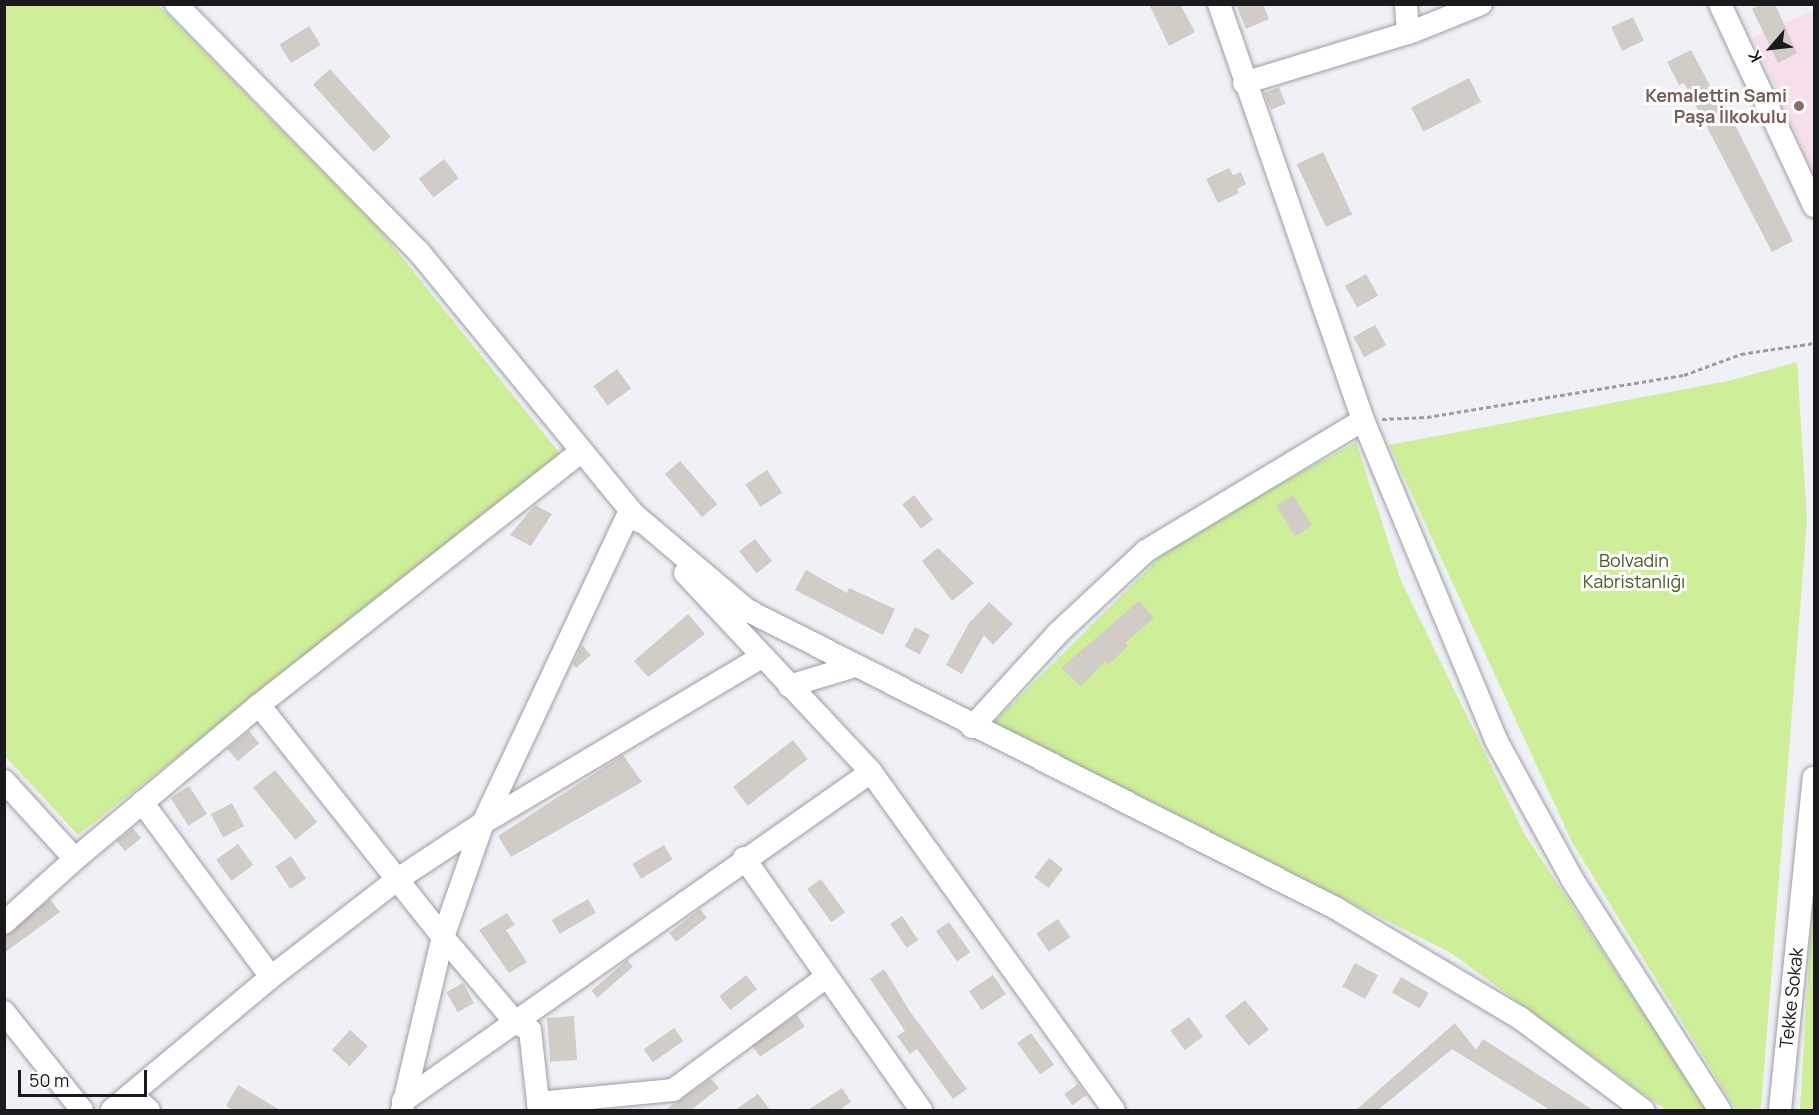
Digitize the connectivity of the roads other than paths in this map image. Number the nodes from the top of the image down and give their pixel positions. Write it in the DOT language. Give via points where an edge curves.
graph roads {
  1 [pos="176,4"];
  2 [pos="1219,4"];
  3 [pos="1406,4"];
  4 [pos="1481,4"];
  5 [pos="1720,4"];
  6 [pos="1408,33"];
  7 [pos="1244,83"];
  8 [pos="1815,206"];
  9 [pos="1363,420"];
  10 [pos="580,452"];
  11 [pos="630,512"];
  12 [pos="761,657"];
  13 [pos="855,666"];
  14 [pos="789,686"];
  15 [pos="259,705"];
  16 [pos="972,727"];
  17 [pos="871,772"];
  18 [pos="1815,777"];
  19 [pos="4,780"];
  20 [pos="142,802"];
  21 [pos="483,823"];
  22 [pos="744,858"];
  23 [pos="75,859"];
  24 [pos="398,879"];
  25 [pos="4,923"];
  26 [pos="443,937"];
  27 [pos="271,976"];
  28 [pos="826,976"];
  29 [pos="6,1019"];
  30 [pos="516,1023"];
  31 [pos="131,1094"];
  32 [pos="403,1106"];
  33 [pos="538,1107"];
  34 [pos="917,1109"];
  35 [pos="82,1110"];
  36 [pos="112,1110"];
  37 [pos="149,1110"];
  38 [pos="1114,1110"];
  39 [pos="1643,1110"];
  40 [pos="1720,1110"];
  41 [pos="1780,1110"];
  1 -- 10 [label="street" via="419,252"];
  2 -- 7 [label="street"];
  3 -- 6 [label="street"];
  4 -- 6 [label="street"];
  5 -- 8 [label="street"];
  6 -- 7 [label="street"];
  7 -- 9 [label="street"];
  9 -- 16 [label="street" via="1146,551 1058,633"];
  9 -- 40 [label="street" via="1496,740 1572,879"];
  10 -- 11 [label="street"];
  10 -- 15 [label="street"];
  11 -- 12 [label="street"];
  11 -- 13 [label="street" via="747,610"];
  11 -- 21 [label="street"];
  12 -- 14 [label="street"];
  12 -- 21 [label="street"];
  13 -- 14 [label="street"];
  13 -- 16 [label="street"];
  14 -- 17 [label="street"];
  15 -- 20 [label="street"];
  15 -- 24 [label="street"];
  16 -- 39 [label="street" via="1337,909 1520,1018"];
  17 -- 22 [label="street"];
  17 -- 38 [label="street"];
  18 -- 41 [label="street, Tekke Sokak"];
  19 -- 23 [label="street"];
  20 -- 23 [label="street"];
  20 -- 27 [label="street"];
  21 -- 24 [label="street"];
  21 -- 26 [label="street"];
  22 -- 28 [label="street"];
  22 -- 30 [label="street"];
  23 -- 25 [label="street"];
  24 -- 26 [label="street"];
  24 -- 27 [label="street"];
  26 -- 30 [label="street"];
  26 -- 32 [label="street"];
  27 -- 31 [label="street"];
  28 -- 33 [label="street" via="673,1090"];
  28 -- 34 [label="street"];
  29 -- 35 [label="street"];
  30 -- 32 [label="street"];
  30 -- 33 [label="street" via="530,1030"];
  31 -- 36 [label="street"];
  31 -- 37 [label="street"];
}
